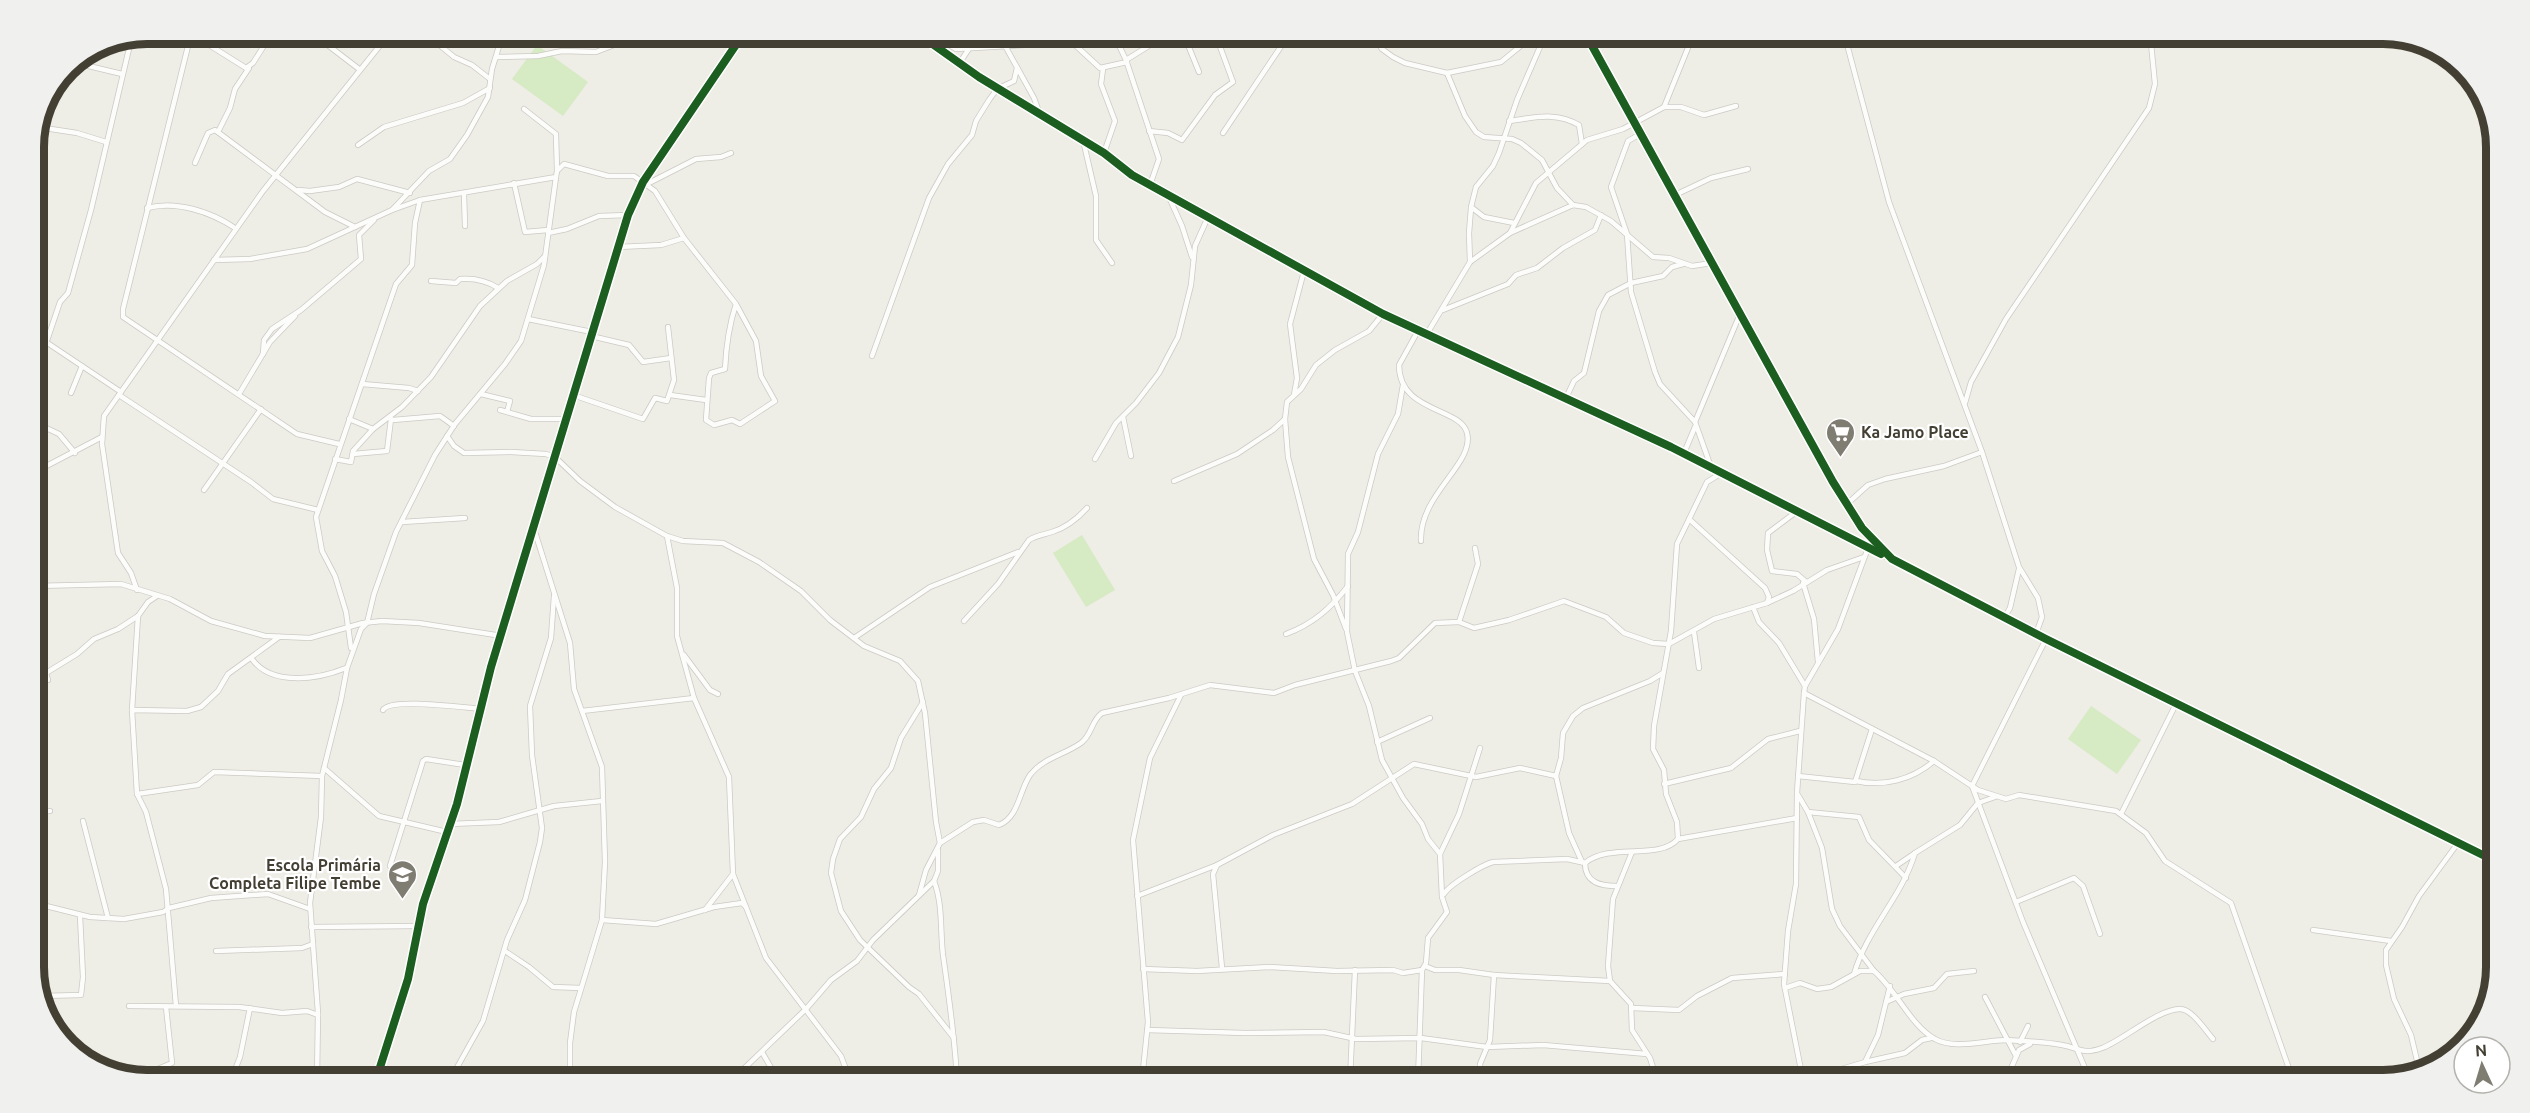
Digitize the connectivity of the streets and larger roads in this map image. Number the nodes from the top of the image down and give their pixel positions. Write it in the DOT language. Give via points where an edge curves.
graph roads {
  1 [pos="188,44"];
  2 [pos="205,44"];
  3 [pos="265,44"];
  4 [pos="326,44"];
  5 [pos="381,44"];
  6 [pos="439,44"];
  7 [pos="500,44"];
  8 [pos="621,44"];
  9 [pos="737,44"];
  10 [pos="933,44"];
  11 [pos="945,44"];
  12 [pos="972,44"];
  13 [pos="1004,44"];
  14 [pos="1028,44"];
  15 [pos="1074,44"];
  16 [pos="1118,44"];
  17 [pos="1152,44"];
  18 [pos="1188,44"];
  19 [pos="1219,44"];
  20 [pos="1283,44"];
  21 [pos="1379,44"];
  22 [pos="1523,44"];
  23 [pos="1541,44"];
  24 [pos="1591,44"];
  25 [pos="1690,44"];
  26 [pos="1847,44"];
  27 [pos="2151,44"];
  28 [pos="130,45"];
  29 [pos="1005,47"];
  30 [pos="969,48"];
  31 [pos="496,57"];
  32 [pos="1126,61"];
  33 [pos="959,64"];
  34 [pos="84,65"];
  35 [pos="249,68"];
  36 [pos="1017,68"];
  37 [pos="359,69"];
  38 [pos="1103,69"];
  39 [pos="1199,72"];
  40 [pos="1447,73"];
  41 [pos="122,74"];
  42 [pos="490,79"];
  43 [pos="490,88"];
  44 [pos="998,89"];
  45 [pos="1736,106"];
  46 [pos="1664,107"];
  47 [pos="524,109"];
  48 [pos="1039,112"];
  49 [pos="1509,121"];
  50 [pos="1636,123"];
  51 [pos="46,129"];
  52 [pos="1149,131"];
  53 [pos="218,132"];
  54 [pos="1223,133"];
  55 [pos="1642,133"];
  56 [pos="1503,138"];
  57 [pos="1083,140"];
  58 [pos="106,142"];
  59 [pos="1582,144"];
  60 [pos="358,145"];
  61 [pos="731,153"];
  62 [pos="1104,153"];
  63 [pos="195,163"];
  64 [pos="1748,169"];
  65 [pos="1550,172"];
  66 [pos="557,174"];
  67 [pos="276,175"];
  68 [pos="514,183"];
  69 [pos="645,183"];
  70 [pos="1150,185"];
  71 [pos="295,189"];
  72 [pos="410,193"];
  73 [pos="464,194"];
  74 [pos="1168,195"];
  75 [pos="1675,195"];
  76 [pos="150,199"];
  77 [pos="420,200"];
  78 [pos="158,205"];
  79 [pos="1574,205"];
  80 [pos="1471,207"];
  81 [pos="147,208"];
  82 [pos="392,210"];
  83 [pos="628,215"];
  84 [pos="1601,215"];
  85 [pos="1208,217"];
  86 [pos="376,218"];
  87 [pos="1514,223"];
  88 [pos="355,226"];
  89 [pos="465,226"];
  90 [pos="236,228"];
  91 [pos="548,232"];
  92 [pos="1510,232"];
  93 [pos="1628,234"];
  94 [pos="684,238"];
  95 [pos="618,247"];
  96 [pos="544,256"];
  97 [pos="214,260"];
  98 [pos="1193,261"];
  99 [pos="1470,262"];
  100 [pos="1112,263"];
  101 [pos="1712,263"];
  102 [pos="1683,264"];
  103 [pos="1304,271"];
  104 [pos="431,282"];
  105 [pos="1630,283"];
  106 [pos="498,288"];
  107 [pos="736,304"];
  108 [pos="1443,310"];
  109 [pos="1383,314"];
  110 [pos="1740,314"];
  111 [pos="528,319"];
  112 [pos="668,327"];
  113 [pos="1419,329"];
  114 [pos="1428,332"];
  115 [pos="591,334"];
  116 [pos="157,340"];
  117 [pos="46,342"];
  118 [pos="44,348"];
  119 [pos="872,356"];
  120 [pos="671,358"];
  121 [pos="82,366"];
  122 [pos="362,384"];
  123 [pos="1403,384"];
  124 [pos="418,391"];
  125 [pos="71,393"];
  126 [pos="120,394"];
  127 [pos="239,394"];
  128 [pos="481,394"];
  129 [pos="573,395"];
  130 [pos="670,395"];
  131 [pos="1294,395"];
  132 [pos="1566,398"];
  133 [pos="706,400"];
  134 [pos="1965,403"];
  135 [pos="261,409"];
  136 [pos="500,410"];
  137 [pos="507,412"];
  138 [pos="1123,417"];
  139 [pos="391,418"];
  140 [pos="349,419"];
  141 [pos="566,419"];
  142 [pos="1285,419"];
  143 [pos="1695,424"];
  144 [pos="454,426"];
  145 [pos="44,427"];
  146 [pos="373,429"];
  147 [pos="102,436"];
  148 [pos="447,436"];
  149 [pos="339,444"];
  150 [pos="1686,450"];
  151 [pos="1982,452"];
  152 [pos="75,453"];
  153 [pos="353,454"];
  154 [pos="1131,456"];
  155 [pos="555,457"];
  156 [pos="335,459"];
  157 [pos="1095,459"];
  158 [pos="222,464"];
  159 [pos="44,468"];
  160 [pos="1711,468"];
  161 [pos="1720,474"];
  162 [pos="1174,481"];
  163 [pos="204,490"];
  164 [pos="1847,504"];
  165 [pos="1088,508"];
  166 [pos="318,510"];
  167 [pos="1796,512"];
  168 [pos="465,518"];
  169 [pos="1689,519"];
  170 [pos="402,522"];
  171 [pos="533,527"];
  172 [pos="667,536"];
  173 [pos="1421,541"];
  174 [pos="1475,548"];
  175 [pos="1868,548"];
  176 [pos="1018,552"];
  177 [pos="1864,557"];
  178 [pos="1892,559"];
  179 [pos="2019,567"];
  180 [pos="1804,582"];
  181 [pos="44,586"];
  182 [pos="1348,586"];
  183 [pos="137,590"];
  184 [pos="554,593"];
  185 [pos="157,596"];
  186 [pos="1336,602"];
  187 [pos="1767,603"];
  188 [pos="1754,607"];
  189 [pos="371,609"];
  190 [pos="346,612"];
  191 [pos="138,616"];
  192 [pos="2004,618"];
  193 [pos="382,621"];
  194 [pos="964,621"];
  195 [pos="1459,622"];
  196 [pos="365,623"];
  197 [pos="350,628"];
  198 [pos="1671,631"];
  199 [pos="1347,632"];
  200 [pos="1694,632"];
  201 [pos="1286,634"];
  202 [pos="2036,634"];
  203 [pos="502,636"];
  204 [pos="279,637"];
  205 [pos="854,638"];
  206 [pos="1680,639"];
  207 [pos="2046,639"];
  208 [pos="1669,644"];
  209 [pos="351,651"];
  210 [pos="683,653"];
  211 [pos="252,659"];
  212 [pos="1818,663"];
  213 [pos="346,668"];
  214 [pos="1698,668"];
  215 [pos="1355,671"];
  216 [pos="1663,673"];
  217 [pos="48,680"];
  218 [pos="1650,681"];
  219 [pos="1661,685"];
  220 [pos="1804,686"];
  221 [pos="1804,693"];
  222 [pos="718,694"];
  223 [pos="1181,695"];
  224 [pos="694,698"];
  225 [pos="923,702"];
  226 [pos="2176,704"];
  227 [pos="132,710"];
  228 [pos="383,710"];
  229 [pos="482,710"];
  230 [pos="582,711"];
  231 [pos="1430,718"];
  232 [pos="1872,729"];
  233 [pos="1800,731"];
  234 [pos="1377,742"];
  235 [pos="1480,748"];
  236 [pos="1934,761"];
  237 [pos="465,765"];
  238 [pos="324,768"];
  239 [pos="322,776"];
  240 [pos="1473,776"];
  241 [pos="1556,776"];
  242 [pos="1798,776"];
  243 [pos="1392,780"];
  244 [pos="1856,781"];
  245 [pos="1664,784"];
  246 [pos="1972,786"];
  247 [pos="1797,793"];
  248 [pos="136,794"];
  249 [pos="1999,796"];
  250 [pos="602,801"];
  251 [pos="1978,803"];
  252 [pos="44,811"];
  253 [pos="50,811"];
  254 [pos="540,811"];
  255 [pos="1808,812"];
  256 [pos="2121,814"];
  257 [pos="1797,818"];
  258 [pos="83,821"];
  259 [pos="402,823"];
  260 [pos="450,824"];
  261 [pos="447,832"];
  262 [pos="1678,839"];
  263 [pos="940,843"];
  264 [pos="2458,843"];
  265 [pos="938,850"];
  266 [pos="1632,852"];
  267 [pos="1915,853"];
  268 [pos="1440,854"];
  269 [pos="2486,857"];
  270 [pos="1584,862"];
  271 [pos="1216,865"];
  272 [pos="390,866"];
  273 [pos="1896,866"];
  274 [pos="733,874"];
  275 [pos="1906,878"];
  276 [pos="934,881"];
  277 [pos="1617,885"];
  278 [pos="919,895"];
  279 [pos="1137,896"];
  280 [pos="1442,897"];
  281 [pos="2016,902"];
  282 [pos="44,906"];
  283 [pos="308,906"];
  284 [pos="746,907"];
  285 [pos="169,908"];
  286 [pos="704,911"];
  287 [pos="80,916"];
  288 [pos="108,918"];
  289 [pos="602,920"];
  290 [pos="417,926"];
  291 [pos="311,927"];
  292 [pos="2313,930"];
  293 [pos="2100,934"];
  294 [pos="2391,941"];
  295 [pos="313,944"];
  296 [pos="867,948"];
  297 [pos="216,951"];
  298 [pos="505,951"];
  299 [pos="1860,952"];
  300 [pos="1222,968"];
  301 [pos="1423,968"];
  302 [pos="1143,969"];
  303 [pos="1355,970"];
  304 [pos="1874,971"];
  305 [pos="1974,971"];
  306 [pos="1785,974"];
  307 [pos="1854,974"];
  308 [pos="1494,975"];
  309 [pos="1610,981"];
  310 [pos="1890,986"];
  311 [pos="581,988"];
  312 [pos="1785,988"];
  313 [pos="48,996"];
  314 [pos="1899,997"];
  315 [pos="1985,997"];
  316 [pos="316,1001"];
  317 [pos="1886,1002"];
  318 [pos="129,1006"];
  319 [pos="176,1006"];
  320 [pos="166,1007"];
  321 [pos="250,1008"];
  322 [pos="1632,1008"];
  323 [pos="806,1009"];
  324 [pos="307,1011"];
  325 [pos="318,1015"];
  326 [pos="2028,1026"];
  327 [pos="1147,1030"];
  328 [pos="954,1038"];
  329 [pos="1352,1038"];
  330 [pos="1421,1038"];
  331 [pos="1934,1039"];
  332 [pos="2213,1039"];
  333 [pos="2009,1040"];
  334 [pos="2020,1042"];
  335 [pos="2035,1043"];
  336 [pos="1487,1047"];
  337 [pos="762,1052"];
  338 [pos="2079,1052"];
  339 [pos="1647,1054"];
  340 [pos="2016,1056"];
  341 [pos="1865,1062"];
  342 [pos="2418,1064"];
  343 [pos="155,1070"];
  344 [pos="235,1070"];
  345 [pos="317,1070"];
  346 [pos="379,1070"];
  347 [pos="455,1070"];
  348 [pos="570,1070"];
  349 [pos="743,1070"];
  350 [pos="772,1070"];
  351 [pos="846,1070"];
  352 [pos="956,1070"];
  353 [pos="1143,1070"];
  354 [pos="1350,1070"];
  355 [pos="1419,1070"];
  356 [pos="1480,1070"];
  357 [pos="1653,1070"];
  358 [pos="1801,1070"];
  359 [pos="1838,1070"];
  360 [pos="2010,1070"];
  361 [pos="2086,1070"];
  362 [pos="2290,1070"];
  1 -- 76 [label="street"];
  2 -- 35 [label="street" via="242,68"];
  3 -- 35 [label="street"];
  4 -- 37 [label="street"];
  5 -- 37 [label="street"];
  6 -- 42 [label="street"];
  7 -- 31 [label="street"];
  8 -- 31 [label="street" via="596,52"];
  9 -- 69 [label="street"];
  10 -- 33 [label="street"];
  11 -- 30 [label="street"];
  12 -- 30 [label="street"];
  13 -- 29 [label="street"];
  14 -- 29 [label="street"];
  15 -- 38 [label="street"];
  16 -- 32 [label="street"];
  17 -- 32 [label="street"];
  18 -- 39 [label="street"];
  19 -- 52 [label="street" via="1233,82 1215,95 1182,140 1168,132"];
  20 -- 54 [label="street"];
  21 -- 40 [label="street" via="1405,63"];
  22 -- 40 [label="street" via="1501,62"];
  23 -- 49 [label="street"];
  24 -- 50 [label="street"];
  25 -- 46 [label="street"];
  26 -- 134 [label="street" via="1889,202"];
  27 -- 134 [label="street" via="2155,84 2149,108 2012,309 1971,382"];
  28 -- 41 [label="street"];
  29 -- 30 [label="street"];
  29 -- 36 [label="street"];
  30 -- 33 [label="street"];
  31 -- 42 [label="street"];
  32 -- 38 [label="street"];
  32 -- 52 [label="street"];
  33 -- 44 [label="street"];
  34 -- 41 [label="street"];
  35 -- 53 [label="street" via="235,89"];
  36 -- 44 [label="street" via="1014,81"];
  36 -- 48 [label="street"];
  37 -- 67 [label="street"];
  38 -- 62 [label="street" via="1101,84 1115,122"];
  40 -- 56 [label="street" via="1476,132 1484,137"];
  41 -- 58 [label="street"];
  42 -- 43 [label="street"];
  43 -- 60 [label="street" via="463,103 384,127"];
  43 -- 72 [label="street" via="475,122 454,154 429,171"];
  44 -- 48 [label="street"];
  44 -- 119 [label="street" via="929,198"];
  45 -- 46 [label="street" via="1704,115 1681,107"];
  46 -- 50 [label="street"];
  47 -- 66 [label="street" via="556,134"];
  48 -- 57 [label="street"];
  49 -- 56 [label="street"];
  49 -- 59 [label="street" via="1535,116 1564,118 1580,127"];
  50 -- 55 [label="street"];
  50 -- 59 [label="street" via="1594,136"];
  51 -- 58 [label="street"];
  52 -- 70 [label="street" via="1159,159"];
  53 -- 63 [label="street" via="208,133"];
  53 -- 67 [label="street"];
  55 -- 75 [label="street"];
  55 -- 93 [label="street" via="1628,141 1611,187"];
  56 -- 65 [label="street" via="1517,140 1542,160"];
  56 -- 80 [label="street" via="1493,166 1476,187"];
  57 -- 62 [label="street"];
  57 -- 100 [label="street" via="1096,196 1096,240"];
  58 -- 117 [label="street" via="68,293 60,302"];
  59 -- 65 [label="street"];
  61 -- 69 [label="street" via="721,158 696,159"];
  62 -- 70 [label="street"];
  64 -- 75 [label="street" via="1711,178"];
  65 -- 79 [label="street" via="1557,188"];
  65 -- 87 [label="street" via="1536,183"];
  66 -- 68 [label="street"];
  66 -- 69 [label="street" via="564,164 569,164 608,176 634,176"];
  66 -- 91 [label="street"];
  67 -- 71 [label="street"];
  67 -- 90 [label="street"];
  68 -- 73 [label="street"];
  68 -- 91 [label="street" via="525,232"];
  69 -- 83 [label="street"];
  69 -- 94 [label="street" via="663,201"];
  70 -- 74 [label="street"];
  71 -- 72 [label="street" via="316,191 357,179"];
  71 -- 88 [label="street" via="325,212"];
  72 -- 82 [label="street"];
  73 -- 77 [label="street"];
  73 -- 89 [label="street"];
  74 -- 85 [label="street"];
  74 -- 98 [label="street"];
  75 -- 101 [label="street"];
  76 -- 78 [label="street"];
  76 -- 81 [label="street"];
  77 -- 82 [label="street"];
  77 -- 122 [label="street" via="412,265 396,284"];
  78 -- 81 [label="street"];
  78 -- 90 [label="street" via="173,204 216,216"];
  79 -- 84 [label="street"];
  79 -- 92 [label="street"];
  80 -- 87 [label="street" via="1484,217"];
  80 -- 99 [label="street"];
  81 -- 116 [label="street" via="123,314"];
  82 -- 86 [label="street"];
  83 -- 91 [label="street" via="594,217 567,229"];
  83 -- 95 [label="street"];
  84 -- 93 [label="street"];
  84 -- 108 [label="street" via="1595,230 1537,268"];
  85 -- 98 [label="street"];
  85 -- 103 [label="street"];
  86 -- 88 [label="street"];
  86 -- 127 [label="street" via="359,235 361,258 270,342"];
  87 -- 92 [label="street"];
  88 -- 97 [label="street" via="318,246 294,253"];
  90 -- 97 [label="street"];
  91 -- 96 [label="street"];
  92 -- 99 [label="street"];
  93 -- 102 [label="street" via="1653,257"];
  93 -- 105 [label="street"];
  94 -- 95 [label="street" via="661,245"];
  94 -- 107 [label="street"];
  95 -- 115 [label="street"];
  96 -- 106 [label="street"];
  96 -- 111 [label="street"];
  97 -- 116 [label="street"];
  98 -- 138 [label="street" via="1178,337 1159,372"];
  99 -- 108 [label="street"];
  101 -- 102 [label="street" via="1698,267"];
  101 -- 110 [label="street"];
  102 -- 105 [label="street" via="1656,279"];
  103 -- 109 [label="street"];
  103 -- 131 [label="street" via="1290,324 1298,378"];
  104 -- 106 [label="street" via="467,279"];
  105 -- 132 [label="street" via="1608,295 1602,305 1584,373 1574,381"];
  105 -- 143 [label="street" via="1636,314 1660,384"];
  106 -- 124 [label="street" via="480,306 444,362"];
  107 -- 133 [label="street" via="725,369 710,376"];
  107 -- 133 [label="street" via="756,341 760,376 774,403 740,424 732,420 714,426 706,422"];
  108 -- 114 [label="street"];
  109 -- 113 [label="street"];
  109 -- 131 [label="street" via="1369,331 1324,358"];
  110 -- 143 [label="street"];
  110 -- 164 [label="street"];
  111 -- 115 [label="street"];
  111 -- 128 [label="street" via="521,341"];
  112 -- 120 [label="street"];
  113 -- 114 [label="street"];
  113 -- 123 [label="street" via="1399,365"];
  114 -- 132 [label="street"];
  115 -- 120 [label="street" via="629,345 643,362"];
  115 -- 129 [label="street"];
  116 -- 126 [label="street"];
  116 -- 127 [label="street"];
  117 -- 118 [label="street"];
  117 -- 121 [label="street"];
  120 -- 130 [label="street" via="674,382"];
  121 -- 125 [label="street"];
  121 -- 126 [label="street"];
  122 -- 124 [label="street"];
  122 -- 140 [label="street"];
  123 -- 173 [label="street" via="1409,394 1467,430 1459,465 1438,490 1423,517"];
  123 -- 182 [label="street" via="1398,414 1378,454 1358,532 1348,555"];
  124 -- 139 [label="street"];
  126 -- 147 [label="street" via="104,416"];
  126 -- 158 [label="street"];
  127 -- 135 [label="street"];
  128 -- 137 [label="street" via="510,401"];
  128 -- 144 [label="street"];
  129 -- 130 [label="street" via="641,420 655,398 666,401"];
  129 -- 141 [label="street"];
  130 -- 133 [label="street"];
  131 -- 142 [label="street" via="1287,402"];
  132 -- 150 [label="street" via="1671,447"];
  134 -- 151 [label="street"];
  135 -- 149 [label="street" via="297,434"];
  135 -- 158 [label="street"];
  136 -- 137 [label="street"];
  137 -- 141 [label="street" via="531,419"];
  138 -- 154 [label="street"];
  138 -- 157 [label="street"];
  139 -- 144 [label="street" via="440,416"];
  139 -- 146 [label="street"];
  139 -- 153 [label="street" via="387,452"];
  140 -- 146 [label="street"];
  140 -- 149 [label="street"];
  141 -- 155 [label="street"];
  142 -- 162 [label="street" via="1238,454"];
  142 -- 186 [label="street" via="1288,457 1314,559"];
  143 -- 150 [label="street"];
  143 -- 160 [label="street"];
  144 -- 148 [label="street"];
  145 -- 152 [label="street" via="59,434"];
  146 -- 153 [label="street"];
  147 -- 152 [label="street"];
  147 -- 183 [label="street" via="118,553"];
  148 -- 155 [label="street" via="464,453 511,452"];
  148 -- 170 [label="street"];
  149 -- 156 [label="street"];
  150 -- 160 [label="street"];
  151 -- 164 [label="street" via="1868,485"];
  151 -- 179 [label="street"];
  152 -- 159 [label="street"];
  153 -- 156 [label="street" via="349,463"];
  155 -- 171 [label="street"];
  155 -- 172 [label="street" via="615,507"];
  156 -- 166 [label="street"];
  158 -- 163 [label="street"];
  158 -- 166 [label="street" via="273,500"];
  160 -- 161 [label="street"];
  161 -- 167 [label="street"];
  161 -- 169 [label="street" via="1707,482"];
  164 -- 178 [label="street" via="1862,528"];
  165 -- 176 [label="street" via="1066,525 1036,535"];
  166 -- 190 [label="street" via="322,551"];
  167 -- 175 [label="street"];
  167 -- 180 [label="street" via="1768,532 1767,550 1772,571 1797,574"];
  168 -- 170 [label="street"];
  169 -- 187 [label="street" via="1765,588"];
  169 -- 198 [label="street" via="1676,550"];
  170 -- 189 [label="street"];
  171 -- 184 [label="street"];
  171 -- 203 [label="street"];
  172 -- 205 [label="street" via="683,541 714,541 737,550 801,591"];
  172 -- 210 [label="street" via="676,588 677,636"];
  174 -- 195 [label="street" via="1478,564"];
  175 -- 177 [label="street"];
  175 -- 178 [label="street"];
  176 -- 194 [label="street" via="998,584"];
  176 -- 205 [label="street" via="930,587"];
  177 -- 180 [label="street"];
  177 -- 212 [label="street" via="1846,611"];
  178 -- 192 [label="street"];
  179 -- 192 [label="street"];
  179 -- 202 [label="street" via="2038,598 2042,617"];
  180 -- 187 [label="street"];
  180 -- 212 [label="street" via="1814,619"];
  181 -- 183 [label="street" via="113,583"];
  182 -- 186 [label="street"];
  182 -- 199 [label="street"];
  183 -- 185 [label="street"];
  184 -- 230 [label="street" via="570,643 572,679"];
  184 -- 254 [label="street" via="550,638 530,705"];
  185 -- 191 [label="street"];
  185 -- 204 [label="street" via="211,621"];
  186 -- 199 [label="street"];
  186 -- 201 [label="street"];
  187 -- 188 [label="street"];
  188 -- 200 [label="street" via="1714,619"];
  188 -- 220 [label="street" via="1759,622 1779,643"];
  189 -- 193 [label="street"];
  189 -- 196 [label="street"];
  190 -- 196 [label="street" via="353,620"];
  190 -- 197 [label="street"];
  191 -- 217 [label="street" via="50,669 46,673"];
  191 -- 227 [label="street"];
  192 -- 202 [label="street"];
  193 -- 196 [label="street"];
  193 -- 203 [label="street"];
  195 -- 208 [label="street" via="1473,628 1564,601 1606,617 1624,633"];
  195 -- 215 [label="street" via="1435,623 1399,658"];
  196 -- 197 [label="street"];
  196 -- 209 [label="street"];
  197 -- 204 [label="street" via="310,638"];
  197 -- 209 [label="street"];
  198 -- 206 [label="street"];
  198 -- 208 [label="street"];
  199 -- 215 [label="street"];
  200 -- 206 [label="street"];
  200 -- 214 [label="street"];
  202 -- 207 [label="street"];
  203 -- 229 [label="street"];
  204 -- 211 [label="street"];
  205 -- 225 [label="street" via="911,670"];
  206 -- 208 [label="street"];
  207 -- 226 [label="street"];
  207 -- 246 [label="street"];
  208 -- 216 [label="street"];
  209 -- 213 [label="street"];
  210 -- 222 [label="street"];
  210 -- 224 [label="street"];
  211 -- 213 [label="street" via="264,671 299,677 320,677"];
  211 -- 227 [label="street" via="228,674 218,691 201,707 187,711"];
  212 -- 220 [label="street"];
  213 -- 238 [label="street"];
  215 -- 223 [label="street" via="1274,693 1210,685"];
  215 -- 234 [label="street" via="1369,706"];
  216 -- 218 [label="street"];
  216 -- 219 [label="street"];
  218 -- 219 [label="street"];
  218 -- 241 [label="street" via="1573,716 1563,733"];
  219 -- 245 [label="street" via="1652,744 1662,764"];
  220 -- 221 [label="street"];
  221 -- 232 [label="street"];
  221 -- 233 [label="street"];
  223 -- 263 [label="street" via="1102,713 1082,742 1037,767 1007,820 999,825 984,820 974,822"];
  223 -- 279 [label="street" via="1150,758 1141,791 1133,840"];
  224 -- 230 [label="street"];
  224 -- 274 [label="street" via="729,777"];
  225 -- 263 [label="street"];
  225 -- 296 [label="street" via="901,738 891,768 874,789 861,817 840,839 832,859 838,904"];
  226 -- 256 [label="street"];
  226 -- 264 [label="street"];
  227 -- 248 [label="street"];
  228 -- 229 [label="street" via="391,704 406,703"];
  229 -- 237 [label="street"];
  230 -- 250 [label="street" via="600,758"];
  231 -- 234 [label="street"];
  232 -- 236 [label="street"];
  232 -- 244 [label="street"];
  233 -- 242 [label="street"];
  233 -- 245 [label="street" via="1758,744 1731,768"];
  234 -- 243 [label="street"];
  235 -- 240 [label="street"];
  236 -- 244 [label="street" via="1923,770 1891,782 1873,785"];
  236 -- 246 [label="street"];
  237 -- 259 [label="street" via="424,759"];
  237 -- 260 [label="street"];
  238 -- 239 [label="street"];
  238 -- 259 [label="street" via="379,816"];
  239 -- 248 [label="street" via="214,772 198,785"];
  239 -- 283 [label="street" via="321,817"];
  240 -- 241 [label="street" via="1520,768"];
  240 -- 243 [label="street" via="1414,764"];
  240 -- 268 [label="street"];
  241 -- 270 [label="street" via="1569,833"];
  242 -- 244 [label="street"];
  242 -- 247 [label="street"];
  243 -- 268 [label="street"];
  243 -- 271 [label="street" via="1352,804 1288,828"];
  245 -- 262 [label="street" via="1677,822"];
  246 -- 249 [label="street"];
  246 -- 251 [label="street"];
  247 -- 255 [label="street"];
  247 -- 257 [label="street"];
  248 -- 285 [label="street" via="147,817"];
  249 -- 251 [label="street"];
  249 -- 256 [label="street" via="2008,799 2019,795"];
  250 -- 254 [label="street"];
  250 -- 289 [label="street"];
  251 -- 267 [label="street" via="1960,825"];
  251 -- 281 [label="street"];
  252 -- 253 [label="street"];
  254 -- 260 [label="street" via="499,822"];
  254 -- 298 [label="street" via="540,842 525,900"];
  255 -- 273 [label="street" via="1859,817 1869,840"];
  255 -- 299 [label="street" via="1822,848 1832,909"];
  256 -- 362 [label="street" via="2146,833 2165,861 2232,905"];
  257 -- 262 [label="street"];
  257 -- 306 [label="street" via="1796,884"];
  258 -- 288 [label="street"];
  259 -- 261 [label="street"];
  259 -- 272 [label="street"];
  260 -- 261 [label="street"];
  261 -- 290 [label="street"];
  262 -- 266 [label="street" via="1673,844"];
  263 -- 265 [label="street"];
  264 -- 269 [label="street"];
  264 -- 294 [label="street"];
  265 -- 276 [label="street"];
  265 -- 278 [label="street" via="926,870"];
  266 -- 270 [label="street" via="1602,852"];
  266 -- 277 [label="street"];
  267 -- 273 [label="street"];
  267 -- 275 [label="street"];
  268 -- 280 [label="street"];
  270 -- 277 [label="street" via="1594,883"];
  270 -- 280 [label="street" via="1567,859 1484,864 1449,886"];
  271 -- 279 [label="street"];
  271 -- 300 [label="street" via="1213,874"];
  273 -- 275 [label="street"];
  274 -- 284 [label="street"];
  274 -- 286 [label="street"];
  275 -- 299 [label="street"];
  276 -- 278 [label="street"];
  276 -- 328 [label="street" via="939,894"];
  277 -- 309 [label="street" via="1608,966"];
  278 -- 296 [label="street"];
  279 -- 302 [label="street"];
  280 -- 301 [label="street" via="1447,912 1428,938"];
  281 -- 293 [label="street" via="2074,878 2083,886"];
  281 -- 338 [label="street"];
  282 -- 287 [label="street"];
  283 -- 285 [label="street" via="268,894 211,898"];
  283 -- 291 [label="street"];
  284 -- 286 [label="street" via="735,902"];
  284 -- 323 [label="street" via="766,958"];
  285 -- 288 [label="street" via="140,917"];
  285 -- 319 [label="street"];
  286 -- 289 [label="street" via="656,924"];
  287 -- 288 [label="street"];
  287 -- 313 [label="street" via="81,995"];
  289 -- 311 [label="street"];
  290 -- 291 [label="street"];
  290 -- 346 [label="street" via="408,979"];
  291 -- 295 [label="street"];
  292 -- 294 [label="street"];
  294 -- 342 [label="street" via="2386,950 2386,965 2396,1004 2412,1035"];
  295 -- 297 [label="street"];
  295 -- 316 [label="street"];
  296 -- 323 [label="street" via="850,968 824,986"];
  296 -- 328 [label="street" via="919,994"];
  298 -- 311 [label="street" via="553,987"];
  298 -- 347 [label="street" via="483,1022"];
  299 -- 304 [label="street"];
  299 -- 307 [label="street"];
  300 -- 302 [label="street"];
  300 -- 303 [label="street"];
  301 -- 303 [label="street" via="1403,973"];
  301 -- 308 [label="street"];
  301 -- 330 [label="street"];
  302 -- 327 [label="street"];
  303 -- 329 [label="street"];
  304 -- 307 [label="street"];
  304 -- 310 [label="street"];
  305 -- 314 [label="street" via="1947,974 1934,988"];
  306 -- 312 [label="street"];
  306 -- 322 [label="street" via="1732,978 1679,1010"];
  307 -- 312 [label="street" via="1831,987 1817,989 1800,983"];
  308 -- 309 [label="street"];
  308 -- 336 [label="street"];
  309 -- 322 [label="street"];
  310 -- 314 [label="street"];
  310 -- 317 [label="street"];
  311 -- 348 [label="street" via="571,1029"];
  312 -- 358 [label="street"];
  314 -- 317 [label="street"];
  314 -- 331 [label="street" via="1918,1027"];
  315 -- 333 [label="street"];
  316 -- 324 [label="street"];
  316 -- 325 [label="street"];
  317 -- 341 [label="street" via="1878,1035"];
  318 -- 320 [label="street"];
  319 -- 320 [label="street"];
  319 -- 321 [label="street"];
  320 -- 343 [label="street" via="172,1063"];
  321 -- 324 [label="street"];
  321 -- 344 [label="street"];
  322 -- 339 [label="street" via="1632,1030"];
  323 -- 337 [label="street"];
  323 -- 351 [label="street" via="841,1056"];
  324 -- 325 [label="street"];
  325 -- 345 [label="street"];
  326 -- 334 [label="street"];
  327 -- 329 [label="street" via="1324,1032"];
  327 -- 353 [label="street"];
  328 -- 352 [label="street"];
  329 -- 330 [label="street"];
  329 -- 354 [label="street"];
  330 -- 336 [label="street"];
  330 -- 355 [label="street"];
  331 -- 333 [label="street" via="1957,1043"];
  331 -- 341 [label="street" via="1922,1040 1905,1053"];
  332 -- 338 [label="street" via="2187,1011 2178,1009 2103,1048"];
  333 -- 334 [label="street"];
  333 -- 340 [label="street"];
  334 -- 335 [label="street"];
  335 -- 338 [label="street" via="2061,1045"];
  335 -- 340 [label="street" via="2023,1047"];
  336 -- 339 [label="street" via="1543,1045"];
  336 -- 356 [label="street"];
  337 -- 349 [label="street"];
  337 -- 350 [label="street"];
  338 -- 361 [label="street"];
  339 -- 357 [label="street"];
  340 -- 360 [label="street"];
  341 -- 359 [label="street"];
}
